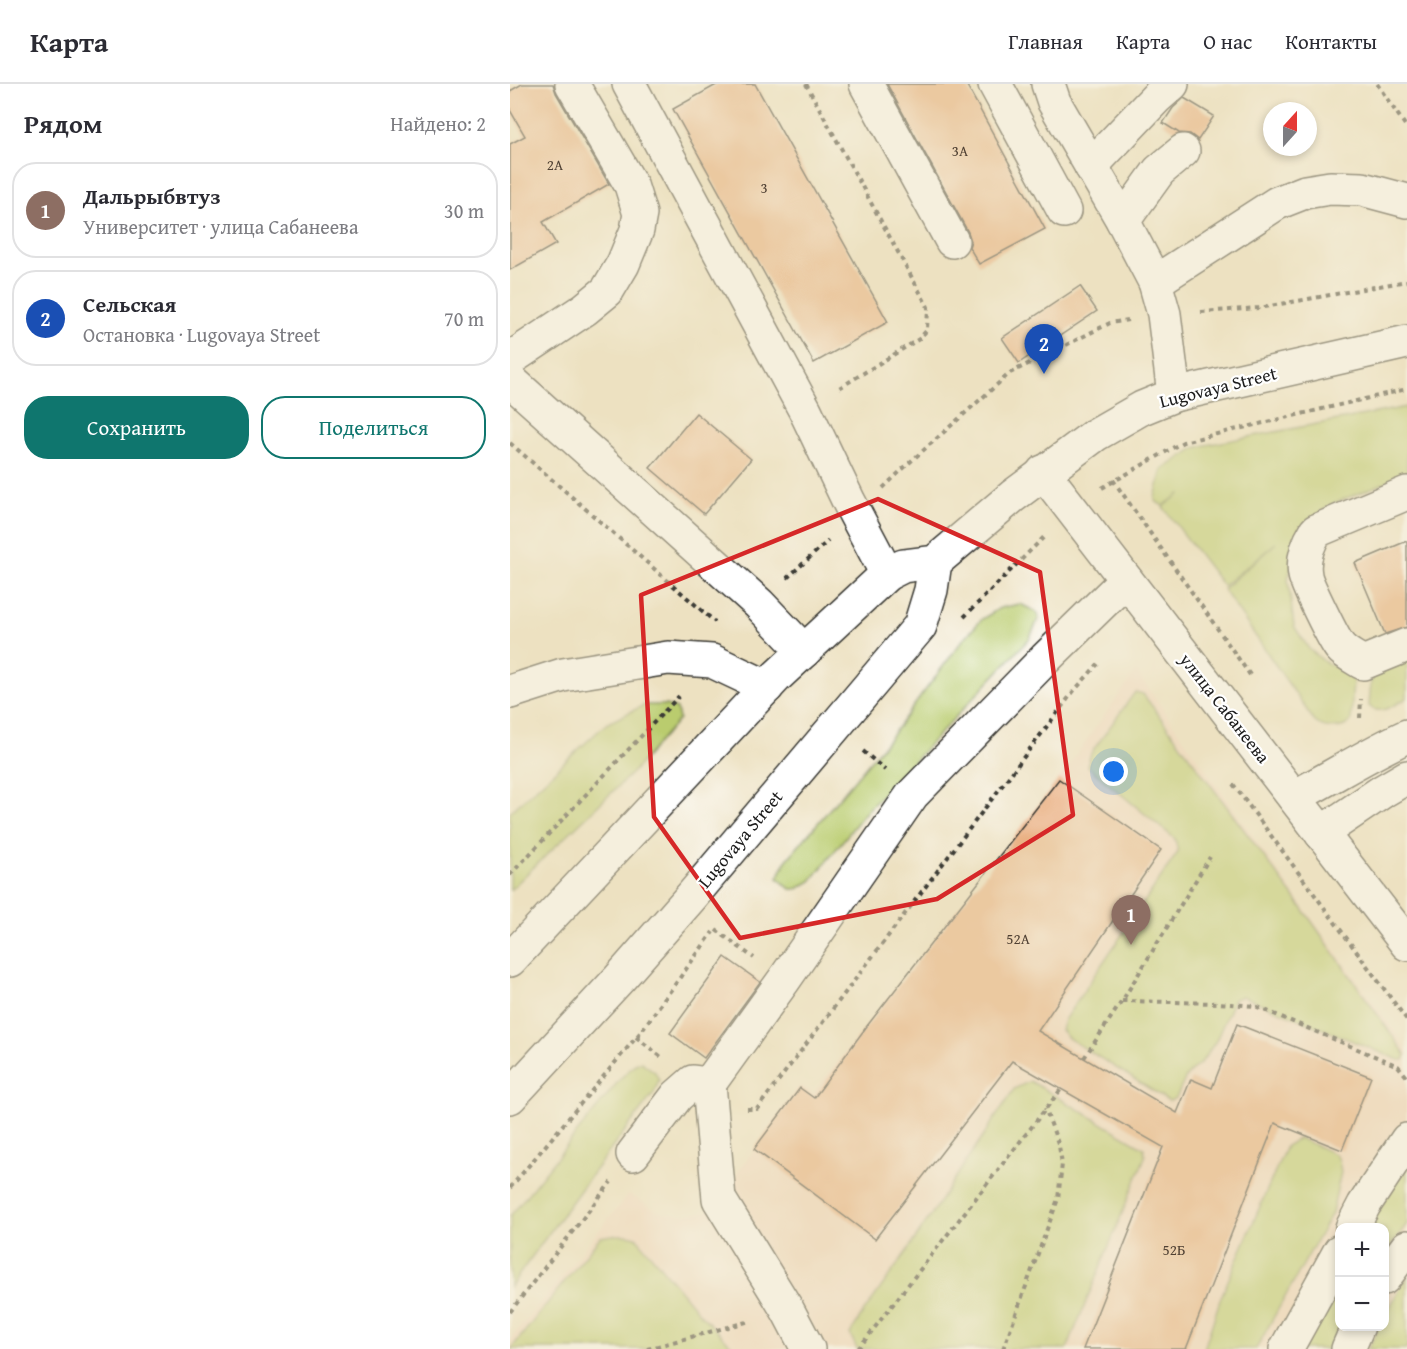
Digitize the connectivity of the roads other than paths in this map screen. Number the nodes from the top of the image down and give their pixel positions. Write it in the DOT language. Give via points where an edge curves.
graph roads {
  1 [pos="572,84"];
  2 [pos="629,84"];
  3 [pos="866,84"];
  4 [pos="995,84"];
  5 [pos="1048,84"];
  6 [pos="1172,84"];
  7 [pos="1183,151"];
  8 [pos="1091,166"];
  9 [pos="1407,201"];
  10 [pos="1064,211"];
  11 [pos="1123,221"];
  12 [pos="952,241"];
  13 [pos="1155,282"];
  14 [pos="1407,342"];
  15 [pos="510,359"];
  16 [pos="510,380"];
  17 [pos="1174,395"];
  18 [pos="1043,472"];
  19 [pos="1407,493"];
  20 [pos="935,562"];
  21 [pos="886,574"];
  22 [pos="1126,580"];
  23 [pos="1407,645"];
  24 [pos="804,651"];
  25 [pos="767,687"];
  26 [pos="510,692"];
  27 [pos="1407,736"];
  28 [pos="1407,777"];
  29 [pos="1294,797"];
  30 [pos="1321,833"];
  31 [pos="1407,944"];
  32 [pos="510,960"];
  33 [pos="709,1084"];
  34 [pos="512,1091"];
  35 [pos="1407,1140"];
  36 [pos="633,1154"];
  37 [pos="1355,1223"];
  38 [pos="1407,1247"];
  39 [pos="1335,1260"];
  40 [pos="1385,1277"];
  41 [pos="1356,1331"];
  42 [pos="808,1349"];
  43 [pos="1286,1349"];
  44 [pos="1348,1349"];
  1 -- 15 [label="main road" via="631,185 640,214 637,230 607,291"];
  2 -- 21 [label="main road" via="805,410"];
  3 -- 12 [label="main road"];
  4 -- 10 [label="main road"];
  5 -- 8 [label="main road" via="1054,102"];
  6 -- 8 [label="main road"];
  7 -- 11 [label="main road" via="1159,171"];
  8 -- 11 [label="main road"];
  9 -- 13 [label="main road" via="1362,189 1305,192 1277,203"];
  11 -- 13 [label="main road"];
  13 -- 17 [label="main road" via="1164,314"];
  14 -- 17 [label="main road, Lugovaya Street"];
  16 -- 24 [label="main road" via="759,604"];
  17 -- 18 [label="main road, Lugovaya Street" via="1095,435"];
  18 -- 20 [label="main road, Lugovaya Street"];
  18 -- 22 [label="main road, улица Сабанеева"];
  19 -- 23 [label="main road" via="1316,531 1304,558 1305,576 1339,646 1350,656 1363,663"];
  20 -- 21 [label="main road" via="903,566"];
  20 -- 34 [label="main road, Lugovaya Street" via="920,626 684,906"];
  21 -- 24 [label="main road"];
  22 -- 29 [label="main road, улица Сабанеева"];
  22 -- 33 [label="main road" via="912,795"];
  24 -- 25 [label="main road"];
  25 -- 26 [label="main road" via="712,661 668,658 563,675"];
  25 -- 32 [label="main road"];
  27 -- 29 [label="main road"];
  28 -- 30 [label="main road"];
  29 -- 30 [label="main road, улица Сабанеева"];
  30 -- 31 [label="main road, улица Сабанеева"];
  33 -- 36 [label="main road" via="693,1082 677,1096"];
  33 -- 42 [label="main road" via="719,1199"];
  35 -- 37 [label="main road"];
  38 -- 40 [label="main road"];
  39 -- 43 [label="main road"];
  41 -- 44 [label="main road"];
}
